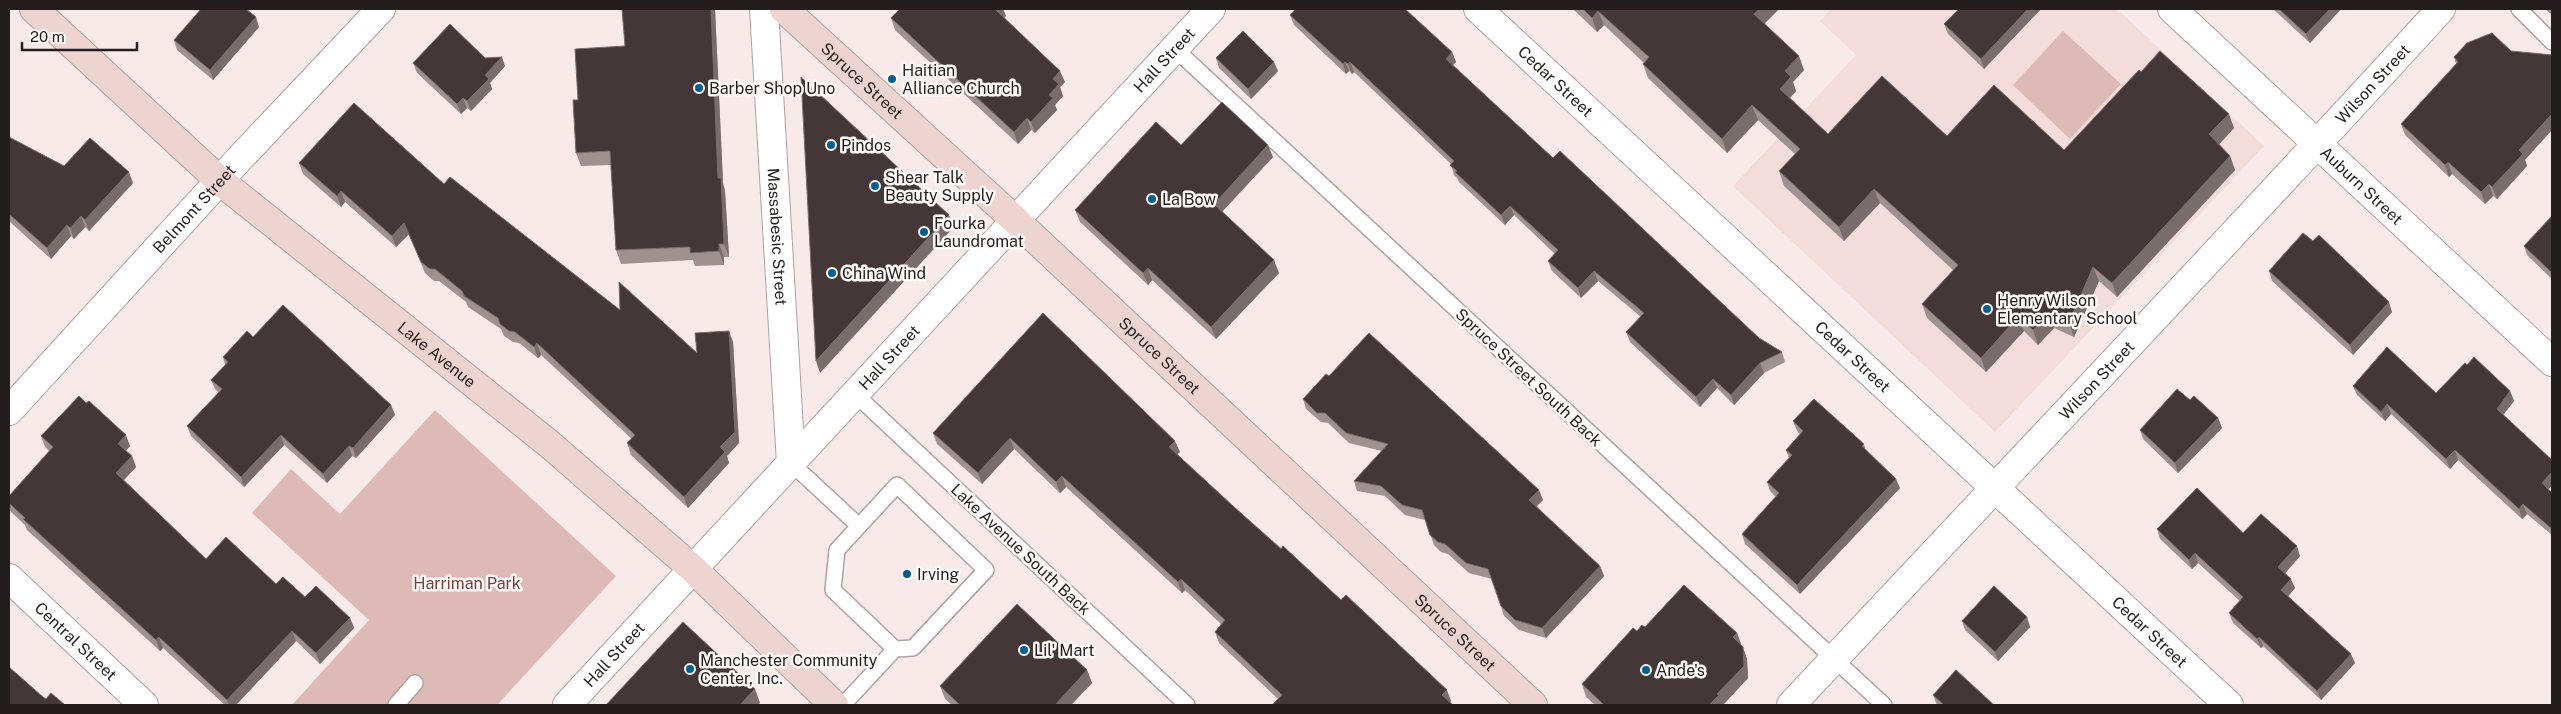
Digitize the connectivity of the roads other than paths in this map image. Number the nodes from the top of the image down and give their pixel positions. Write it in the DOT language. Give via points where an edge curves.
graph roads {
  1 [pos="34,9"];
  2 [pos="381,9"];
  3 [pos="764,9"];
  4 [pos="784,9"];
  5 [pos="1211,9"];
  6 [pos="1478,9"];
  7 [pos="2172,9"];
  8 [pos="2441,9"];
  9 [pos="2519,9"];
  10 [pos="2552,42"];
  11 [pos="1174,48"];
  12 [pos="2318,145"];
  13 [pos="220,180"];
  14 [pos="1015,220"];
  15 [pos="2552,362"];
  16 [pos="855,394"];
  17 [pos="9,411"];
  18 [pos="791,463"];
  19 [pos="1994,487"];
  20 [pos="859,526"];
  21 [pos="693,569"];
  22 [pos="9,578"];
  23 [pos="895,649"];
  24 [pos="1834,659"];
  25 [pos="415,683"];
  26 [pos="144,705"];
  27 [pos="396,705"];
  28 [pos="567,705"];
  29 [pos="834,705"];
  30 [pos="843,705"];
  31 [pos="1187,705"];
  32 [pos="1533,705"];
  33 [pos="1791,705"];
  34 [pos="1884,705"];
  35 [pos="2229,705"];
  1 -- 13 [label="street, Lake Avenue"];
  2 -- 13 [label="street, Belmont Street"];
  3 -- 18 [label="street, Massabesic Street"];
  4 -- 14 [label="street, Spruce Street"];
  5 -- 11 [label="street, Hall Street"];
  6 -- 19 [label="street, Cedar Street"];
  7 -- 12 [label="street, Auburn Street"];
  8 -- 12 [label="street, Wilson Street"];
  9 -- 10 [label="lane"];
  11 -- 14 [label="street, Hall Street"];
  11 -- 24 [label="lane, Spruce Street South Back"];
  12 -- 15 [label="street, Auburn Street"];
  12 -- 19 [label="street, Wilson Street"];
  13 -- 17 [label="street, Belmont Street"];
  13 -- 21 [label="street, Lake Avenue" via="548,443"];
  14 -- 16 [label="street, Hall Street"];
  14 -- 32 [label="street, Spruce Street"];
  16 -- 18 [label="street, Hall Street"];
  16 -- 31 [label="lane, Lake Avenue South Back"];
  18 -- 20 [label="lane"];
  18 -- 21 [label="street, Hall Street"];
  19 -- 24 [label="street, Wilson Street"];
  19 -- 35 [label="street, Cedar Street"];
  20 -- 23 [label="lane" via="837,550 833,590"];
  20 -- 23 [label="lane" via="897,485 986,570 913,648"];
  21 -- 28 [label="street, Hall Street"];
  21 -- 29 [label="street, Lake Avenue"];
  22 -- 26 [label="street, Central Street"];
  23 -- 30 [label="lane"];
  24 -- 33 [label="street, Wilson Street"];
  24 -- 34 [label="lane, Spruce Street South Back"];
  25 -- 27 [label="lane"];
}
